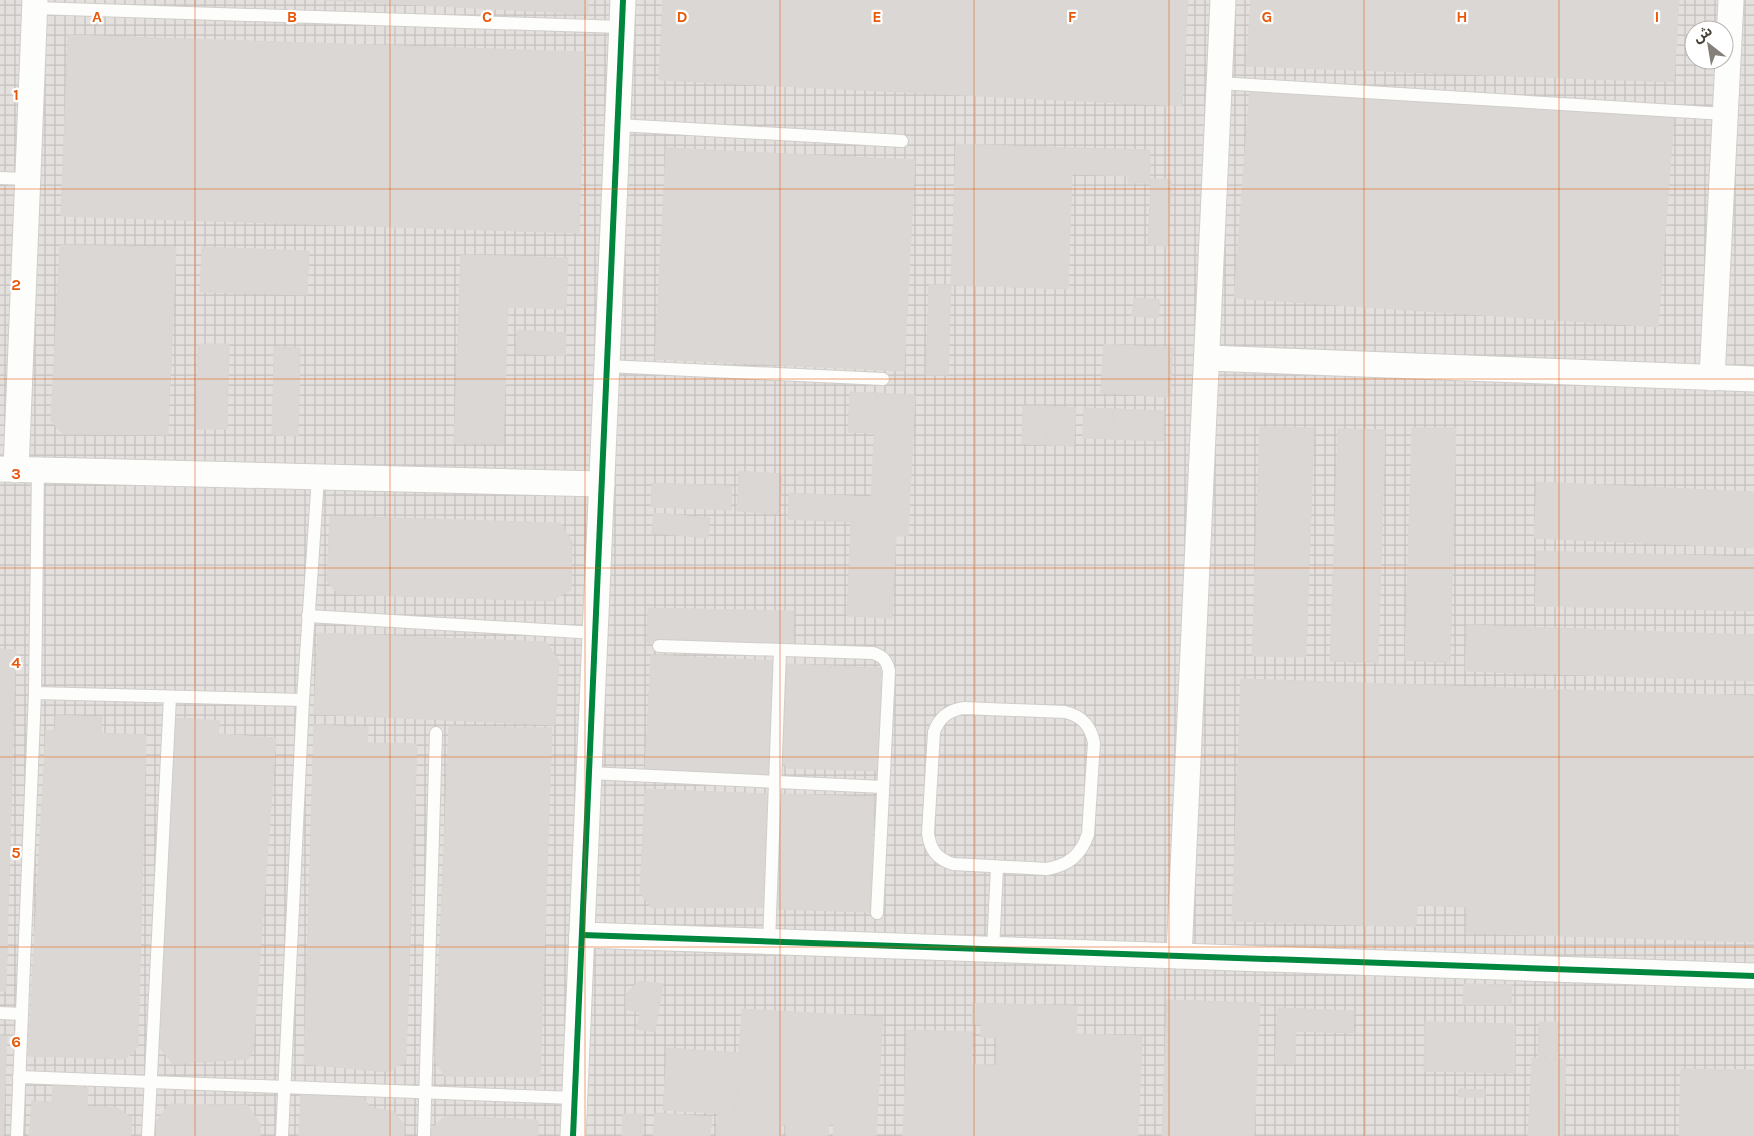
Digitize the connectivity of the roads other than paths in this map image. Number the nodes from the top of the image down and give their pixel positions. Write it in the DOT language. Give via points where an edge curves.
graph roads {
  1 [pos="623,0"];
  2 [pos="1223,0"];
  3 [pos="1730,0"];
  4 [pos="35,4"];
  5 [pos="622,27"];
  6 [pos="1220,83"];
  7 [pos="1725,114"];
  8 [pos="618,125"];
  9 [pos="902,141"];
  10 [pos="0,178"];
  11 [pos="28,179"];
  12 [pos="1208,358"];
  13 [pos="607,366"];
  14 [pos="1712,378"];
  15 [pos="883,379"];
  16 [pos="1754,379"];
  17 [pos="18,470"];
  18 [pos="318,477"];
  19 [pos="602,484"];
  20 [pos="308,616"];
  21 [pos="596,633"];
  22 [pos="659,646"];
  23 [pos="780,650"];
  24 [pos="35,693"];
  25 [pos="170,697"];
  26 [pos="303,700"];
  27 [pos="436,733"];
  28 [pos="589,773"];
  29 [pos="774,781"];
  30 [pos="883,787"];
  31 [pos="997,867"];
  32 [pos="877,913"];
  33 [pos="582,935"];
  34 [pos="769,942"];
  35 [pos="993,950"];
  36 [pos="1179,956"];
  37 [pos="1754,976"];
  38 [pos="0,1013"];
  39 [pos="22,1014"];
  40 [pos="19,1076"];
  41 [pos="150,1082"];
  42 [pos="284,1087"];
  43 [pos="426,1092"];
  44 [pos="575,1098"];
  45 [pos="17,1136"];
  46 [pos="148,1136"];
  47 [pos="282,1136"];
  48 [pos="424,1136"];
  49 [pos="573,1136"];
  1 -- 5 [label="street"];
  2 -- 6 [label="street"];
  3 -- 7 [label="street"];
  4 -- 5 [label="lane"];
  4 -- 11 [label="street"];
  5 -- 8 [label="street"];
  6 -- 7 [label="lane"];
  6 -- 12 [label="street"];
  7 -- 14 [label="street"];
  8 -- 9 [label="lane"];
  8 -- 13 [label="street"];
  10 -- 11 [label="lane"];
  11 -- 17 [label="street"];
  12 -- 14 [label="street"];
  12 -- 36 [label="street"];
  13 -- 15 [label="lane"];
  13 -- 19 [label="street"];
  14 -- 16 [label="street"];
  17 -- 18 [label="street"];
  17 -- 24 [label="lane"];
  18 -- 19 [label="street"];
  18 -- 20 [label="lane"];
  19 -- 21 [label="street"];
  20 -- 21 [label="lane"];
  20 -- 26 [label="lane"];
  21 -- 28 [label="street"];
  22 -- 23 [label="lane"];
  23 -- 29 [label="lane"];
  23 -- 30 [label="lane" via="873,653 884,659 889,671"];
  24 -- 25 [label="lane"];
  24 -- 39 [label="lane"];
  25 -- 26 [label="lane"];
  25 -- 41 [label="lane"];
  26 -- 42 [label="lane"];
  27 -- 43 [label="lane"];
  28 -- 29 [label="lane"];
  28 -- 33 [label="street"];
  29 -- 30 [label="lane"];
  29 -- 34 [label="lane"];
  30 -- 32 [label="lane"];
  31 -- 31 [label="lane" via="1058,867 1069,862 1084,845 1088,834 1094,743 1089,726 1074,714 964,708 948,713 937,724 929,844 943,861"];
  31 -- 35 [label="lane"];
  33 -- 34 [label="street"];
  33 -- 44 [label="street"];
  34 -- 35 [label="street"];
  35 -- 36 [label="street"];
  36 -- 37 [label="street"];
  38 -- 39 [label="lane"];
  39 -- 40 [label="lane"];
  40 -- 41 [label="lane"];
  40 -- 45 [label="lane"];
  41 -- 42 [label="lane"];
  41 -- 46 [label="lane"];
  42 -- 43 [label="lane"];
  42 -- 47 [label="lane"];
  43 -- 44 [label="lane"];
  43 -- 48 [label="lane"];
  44 -- 49 [label="street"];
}
